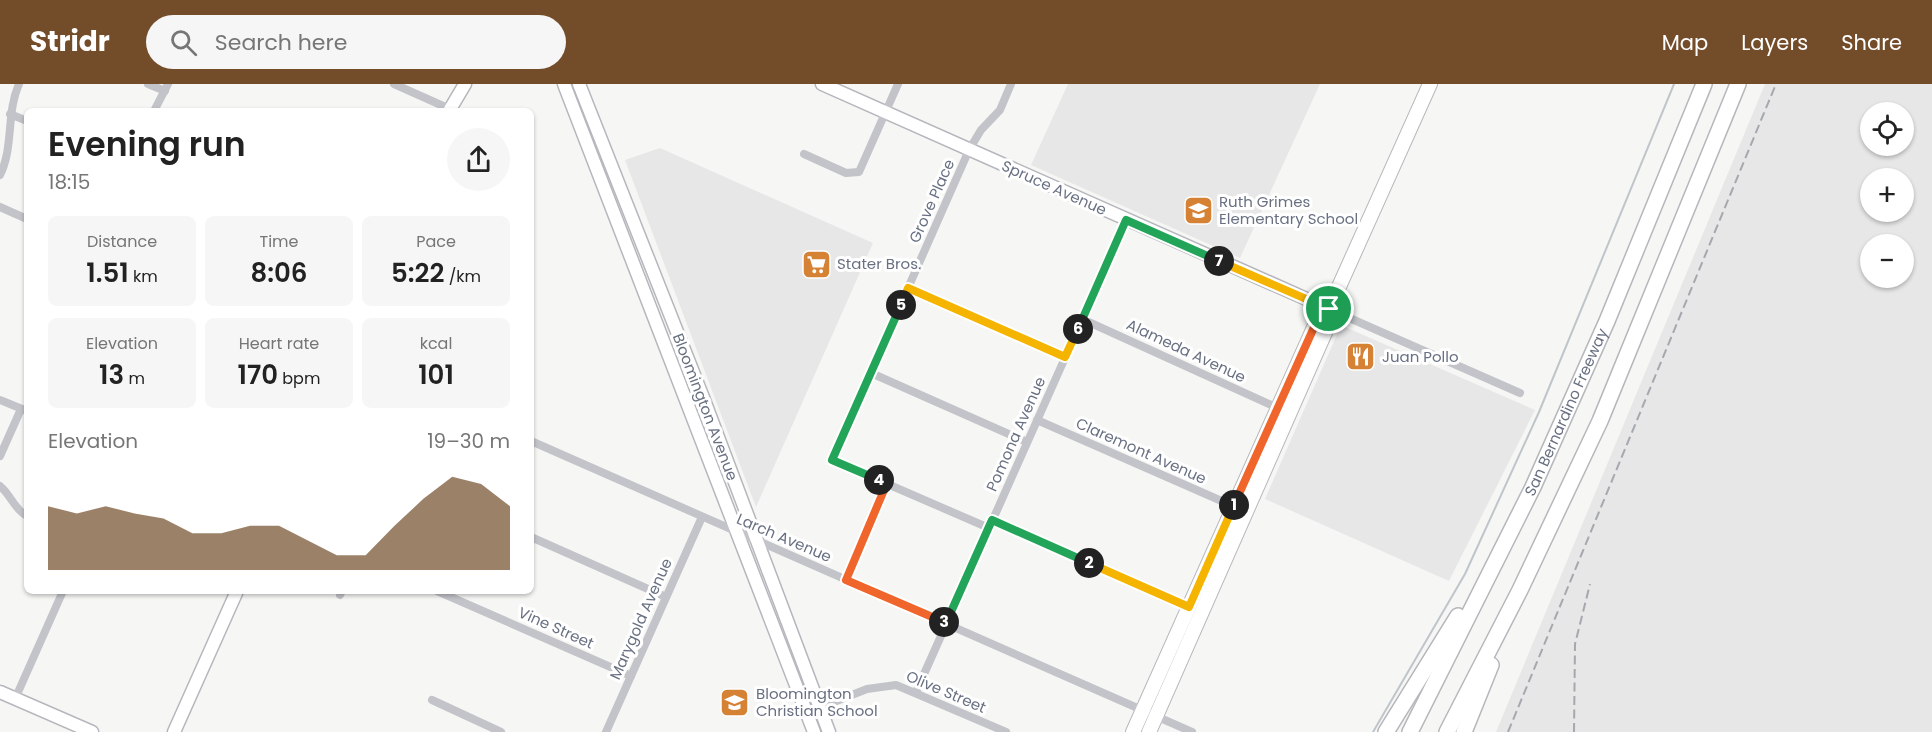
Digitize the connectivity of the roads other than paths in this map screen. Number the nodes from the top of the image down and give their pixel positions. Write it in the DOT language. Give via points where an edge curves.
graph roads {
  1 [pos="19,84"];
  2 [pos="148,84"];
  3 [pos="394,84"];
  4 [pos="457,84"];
  5 [pos="465,84"];
  6 [pos="564,84"];
  7 [pos="579,84"];
  8 [pos="822,84"];
  9 [pos="898,84"];
  10 [pos="1011,84"];
  11 [pos="1430,84"];
  12 [pos="1704,84"];
  13 [pos="1738,84"];
  14 [pos="166,87"];
  15 [pos="156,108"];
  16 [pos="446,108"];
  17 [pos="451,108"];
  18 [pos="451,108"];
  19 [pos="886,113"];
  20 [pos="10,114"];
  21 [pos="24,120"];
  22 [pos="969,150"];
  23 [pos="804,154"];
  24 [pos="595,167"];
  25 [pos="0,175"];
  26 [pos="0,207"];
  27 [pos="627,209"];
  28 [pos="24,218"];
  29 [pos="1126,220"];
  30 [pos="908,288"];
  31 [pos="1329,309"];
  32 [pos="1082,319"];
  33 [pos="675,327"];
  34 [pos="659,332"];
  35 [pos="1065,357"];
  36 [pos="871,373"];
  37 [pos="1520,393"];
  38 [pos="0,400"];
  39 [pos="1278,408"];
  40 [pos="24,410"];
  41 [pos="1037,420"];
  42 [pos="534,442"];
  43 [pos="1027,442"];
  44 [pos="0,456"];
  45 [pos="887,483"];
  46 [pos="0,486"];
  47 [pos="1529,495"];
  48 [pos="1233,506"];
  49 [pos="24,514"];
  50 [pos="702,517"];
  51 [pos="990,524"];
  52 [pos="735,532"];
  53 [pos="534,538"];
  54 [pos="756,541"];
  55 [pos="846,580"];
  56 [pos="1520,590"];
  57 [pos="62,594"];
  58 [pos="236,594"];
  59 [pos="444,594"];
  60 [pos="666,597"];
  61 [pos="1189,607"];
  62 [pos="946,623"];
  63 [pos="631,676"];
  64 [pos="0,692"];
  65 [pos="916,692"];
  66 [pos="15,699"];
  67 [pos="432,700"];
  68 [pos="820,709"];
  69 [pos="807,713"];
  70 [pos="1150,713"];
  71 [pos="92,732"];
  72 [pos="174,732"];
  73 [pos="501,732"];
  74 [pos="606,732"];
  75 [pos="814,732"];
  76 [pos="829,732"];
  77 [pos="1006,732"];
  78 [pos="1133,732"];
  79 [pos="1149,732"];
  80 [pos="1192,732"];
  81 [pos="1386,732"];
  82 [pos="1410,732"];
  83 [pos="1447,732"];
  84 [pos="1464,732"];
  1 -- 20 [label="street"];
  2 -- 14 [label="street"];
  3 -- 16 [label="street"];
  4 -- 17 [label="main road"];
  5 -- 18 [label="main road"];
  6 -- 24 [label="main road, Bloomington Avenue"];
  7 -- 27 [label="main road, Bloomington Avenue"];
  8 -- 19 [label="main road, Spruce Avenue"];
  9 -- 19 [label="street"];
  10 -- 22 [label="street, Grove Place" via="1000,110"];
  11 -- 31 [label="main road"];
  12 -- 47 [label="highway, San Bernardino Freeway"];
  13 -- 56 [label="highway" via="1600,421"];
  14 -- 15 [label="street"];
  19 -- 22 [label="main road, Spruce Avenue"];
  19 -- 23 [label="street" via="859,172 846,173"];
  20 -- 21 [label="street"];
  20 -- 25 [label="street" via="5,165"];
  22 -- 29 [label="main road, Spruce Avenue"];
  22 -- 30 [label="street, Grove Place"];
  24 -- 27 [label="main road" via="604,168 614,193"];
  24 -- 34 [label="main road, Bloomington Avenue"];
  26 -- 28 [label="street"];
  27 -- 33 [label="main road, Bloomington Avenue"];
  29 -- 31 [label="main road, Spruce Avenue"];
  29 -- 32 [label="street, Pomona Avenue"];
  30 -- 35 [label="street"];
  30 -- 36 [label="street, Grove Place"];
  31 -- 37 [label="street, Spruce Avenue"];
  31 -- 39 [label="main road" via="1320,314"];
  31 -- 70 [label="main road" via="1332,319"];
  32 -- 35 [label="street, Pomona Avenue"];
  32 -- 39 [label="street, Alameda Avenue"];
  33 -- 34 [label="main road"];
  33 -- 54 [label="main road, Bloomington Avenue"];
  34 -- 52 [label="main road, Bloomington Avenue"];
  35 -- 41 [label="street, Pomona Avenue"];
  36 -- 43 [label="street"];
  36 -- 45 [label="street, Grove Place" via="832,460"];
  38 -- 40 [label="street"];
  39 -- 48 [label="main road"];
  40 -- 44 [label="street"];
  41 -- 43 [label="street, Pomona Avenue"];
  41 -- 48 [label="street, Claremont Avenue"];
  42 -- 50 [label="street, Larch Avenue"];
  43 -- 51 [label="street, Pomona Avenue"];
  45 -- 51 [label="street"];
  45 -- 55 [label="street"];
  46 -- 49 [label="street"];
  47 -- 81 [label="highway" via="1516,506 1482,575"];
  47 -- 82 [label="highway, San Bernardino Freeway"];
  48 -- 61 [label="main road"];
  50 -- 52 [label="street, Larch Avenue"];
  50 -- 60 [label="street, Marygold Avenue"];
  51 -- 61 [label="street"];
  51 -- 62 [label="street, Pomona Avenue"];
  52 -- 54 [label="street, Larch Avenue"];
  52 -- 69 [label="main road, Bloomington Avenue"];
  53 -- 60 [label="street"];
  54 -- 55 [label="street, Larch Avenue"];
  54 -- 68 [label="main road, Bloomington Avenue"];
  55 -- 62 [label="street, Larch Avenue"];
  56 -- 83 [label="highway"];
  56 -- 84 [label="highway"];
  57 -- 66 [label="street"];
  58 -- 72 [label="main road"];
  59 -- 63 [label="street, Vine Street"];
  60 -- 63 [label="street, Marygold Avenue"];
  61 -- 70 [label="main road"];
  62 -- 65 [label="street, Pomona Avenue"];
  62 -- 70 [label="street, Larch Avenue"];
  63 -- 74 [label="street, Marygold Avenue"];
  64 -- 66 [label="main road"];
  65 -- 68 [label="street, Olive Street" via="896,685 878,686"];
  65 -- 77 [label="street, Olive Street"];
  66 -- 71 [label="main road"];
  67 -- 73 [label="street"];
  68 -- 69 [label="street, Olive Street"];
  68 -- 76 [label="main road, Bloomington Avenue"];
  69 -- 75 [label="main road, Bloomington Avenue"];
  70 -- 78 [label="main road"];
  70 -- 79 [label="main road"];
  70 -- 80 [label="street, Larch Avenue"];
}
